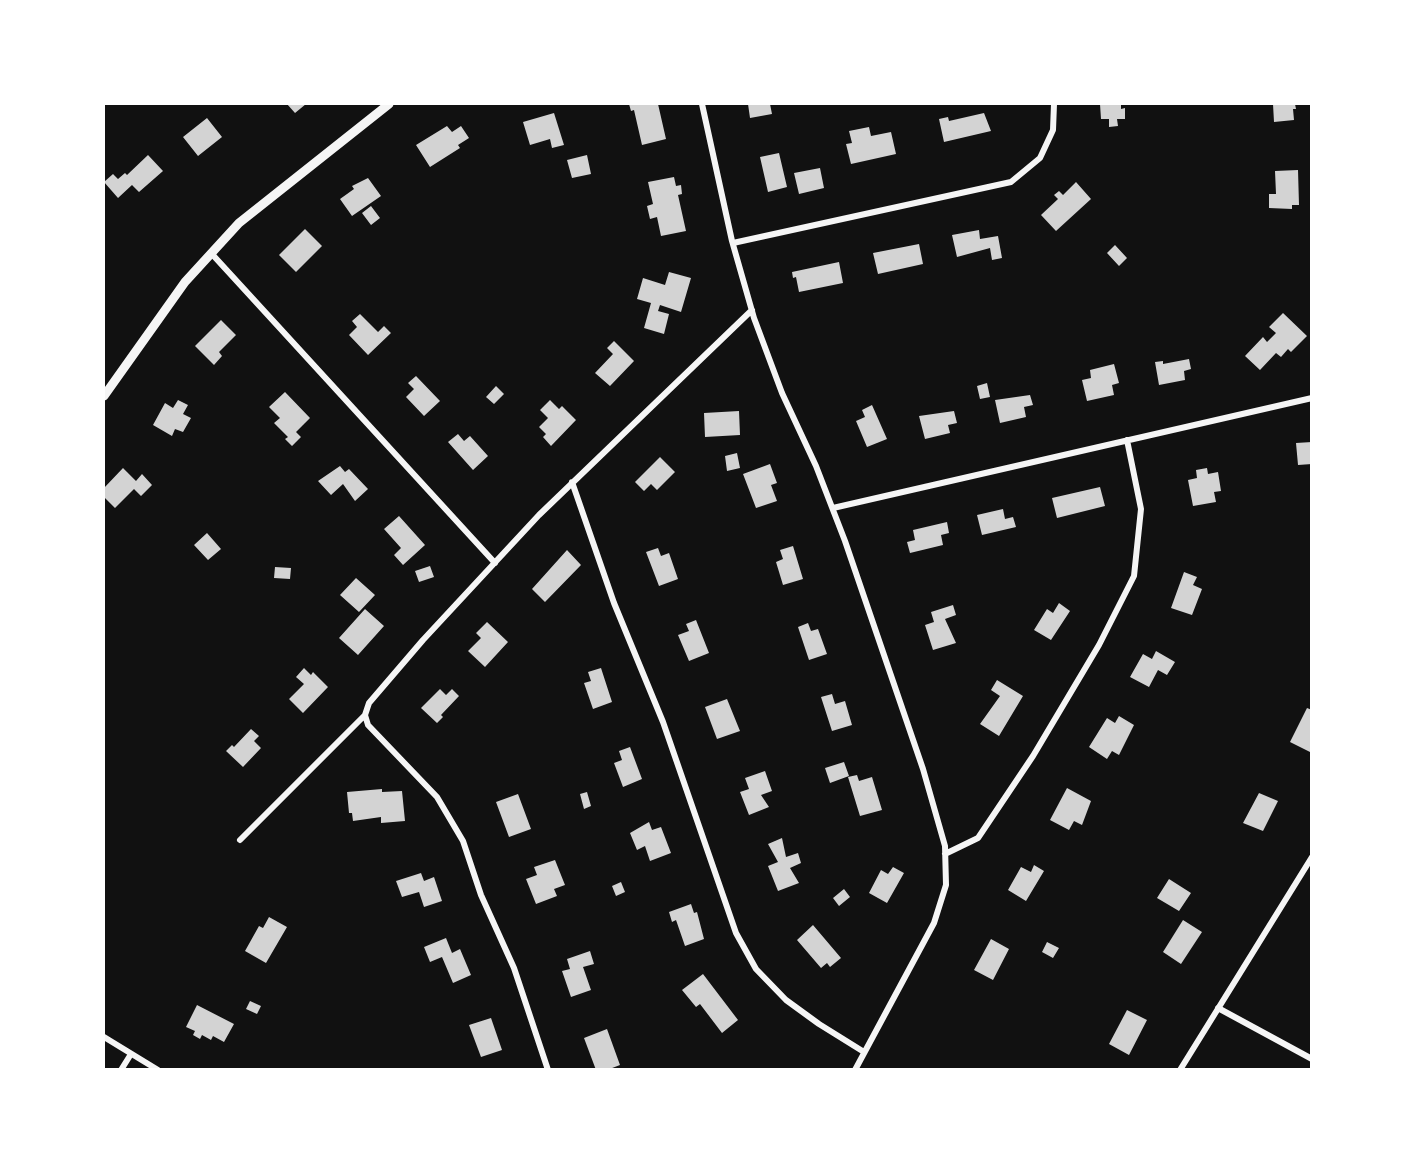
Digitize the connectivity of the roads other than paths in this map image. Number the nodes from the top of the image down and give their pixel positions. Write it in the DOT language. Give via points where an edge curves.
graph roads {
  1 [pos="389,104"];
  2 [pos="702,104"];
  3 [pos="1054,104"];
  4 [pos="733,243"];
  5 [pos="211,253"];
  6 [pos="752,310"];
  7 [pos="104,396"];
  8 [pos="1311,398"];
  9 [pos="1127,440"];
  10 [pos="572,482"];
  11 [pos="833,508"];
  12 [pos="495,563"];
  13 [pos="365,716"];
  14 [pos="240,840"];
  15 [pos="945,854"];
  16 [pos="1311,857"];
  17 [pos="1218,1008"];
  18 [pos="104,1037"];
  19 [pos="864,1052"];
  20 [pos="131,1054"];
  21 [pos="1311,1059"];
  22 [pos="121,1070"];
  23 [pos="158,1070"];
  24 [pos="548,1070"];
  25 [pos="855,1070"];
  26 [pos="1180,1070"];
  1 -- 5 [label="street" via="269,197"];
  2 -- 4 [label="street"];
  3 -- 4 [label="street" via="1053,130 1040,158 1011,182"];
  4 -- 6 [label="street"];
  5 -- 7 [label="street" via="160,314"];
  5 -- 12 [label="street"];
  6 -- 10 [label="street"];
  6 -- 11 [label="street" via="782,393"];
  8 -- 9 [label="street"];
  9 -- 11 [label="street"];
  9 -- 15 [label="street" via="1141,509 1134,576 1045,736 978,838"];
  10 -- 12 [label="street"];
  10 -- 19 [label="street" via="614,603 667,733 736,933 756,969 786,1000"];
  11 -- 15 [label="street" via="926,778"];
  12 -- 13 [label="street" via="369,703"];
  13 -- 14 [label="street"];
  13 -- 24 [label="street" via="368,725 437,797 463,841 481,895 514,968"];
  15 -- 19 [label="street" via="946,885 933,923"];
  16 -- 17 [label="street"];
  17 -- 21 [label="street"];
  17 -- 26 [label="street"];
  18 -- 20 [label="street"];
  19 -- 25 [label="street"];
  20 -- 22 [label="street"];
  20 -- 23 [label="street"];
}
